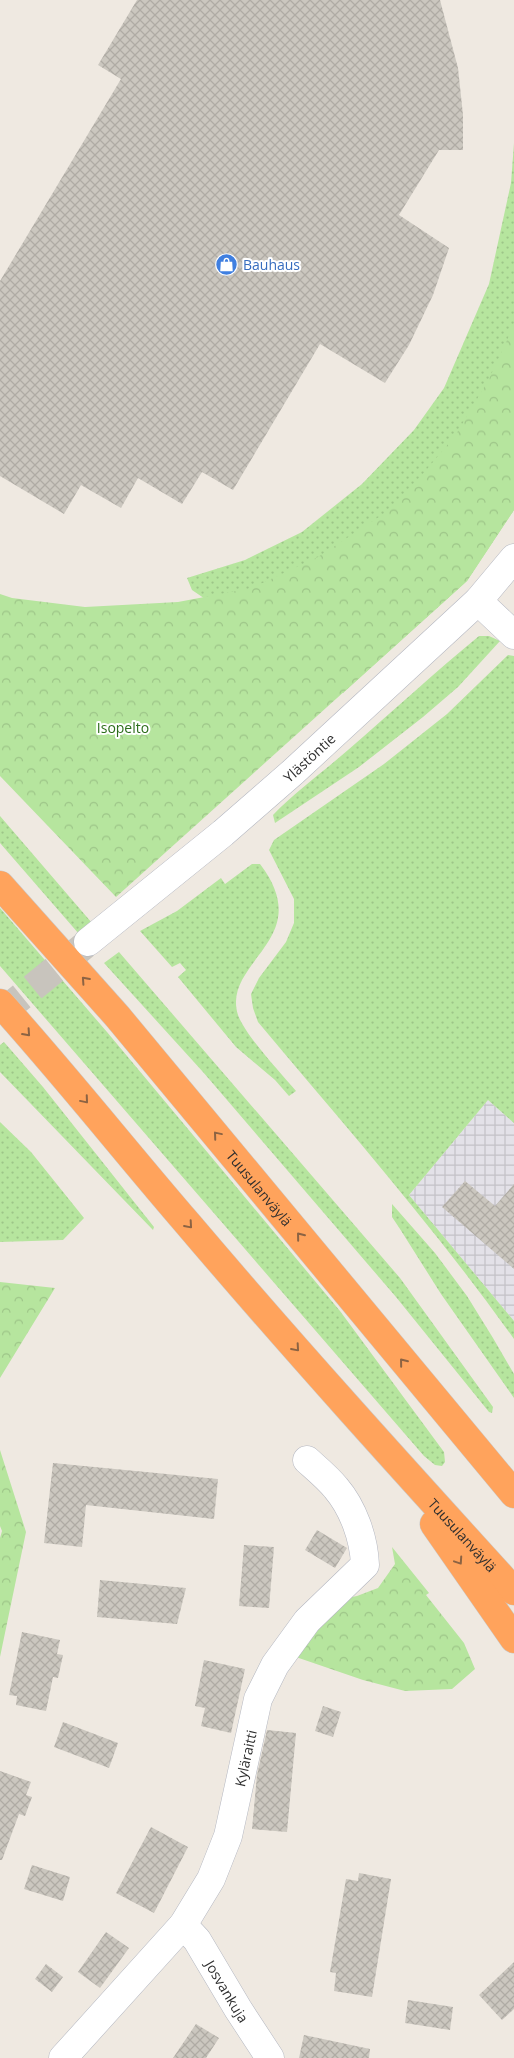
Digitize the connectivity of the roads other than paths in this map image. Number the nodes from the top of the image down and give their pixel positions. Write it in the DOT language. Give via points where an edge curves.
graph roads {
  1 [pos="514,558"];
  2 [pos="478,601"];
  3 [pos="514,635"];
  4 [pos="0,885"];
  5 [pos="88,942"];
  6 [pos="0,1003"];
  7 [pos="434,1399"];
  8 [pos="383,1448"];
  9 [pos="307,1460"];
  10 [pos="514,1474"];
  11 [pos="514,1494"];
  12 [pos="514,1591"];
  13 [pos="484,1598"];
  14 [pos="514,1630"];
  15 [pos="514,1639"];
  16 [pos="182,1926"];
  17 [pos="63,2058"];
  18 [pos="270,2058"];
  1 -- 2 [label="street, Ylästöntie"];
  2 -- 3 [label="street"];
  2 -- 5 [label="street, Ylästöntie" via="237,821"];
  7 -- 4 [label="highway, Tuusulanväylä, one-way" via="117,1016"];
  6 -- 8 [label="highway, Tuusulanväylä, one-way"];
  7 -- 10 [label="highway"];
  7 -- 11 [label="highway, Tuusulanväylä"];
  8 -- 12 [label="highway, Tuusulanväylä"];
  8 -- 13 [label="highway, one-way"];
  9 -- 16 [label="street, Kyläraitti" via="336,1488 356,1521 365,1565 307,1620 275,1665 258,1699 228,1836 211,1879"];
  13 -- 14 [label="highway"];
  13 -- 15 [label="highway"];
  16 -- 17 [label="street, Kyläraitti"];
  16 -- 18 [label="street, Josvankuja" via="198,1940"];
}
